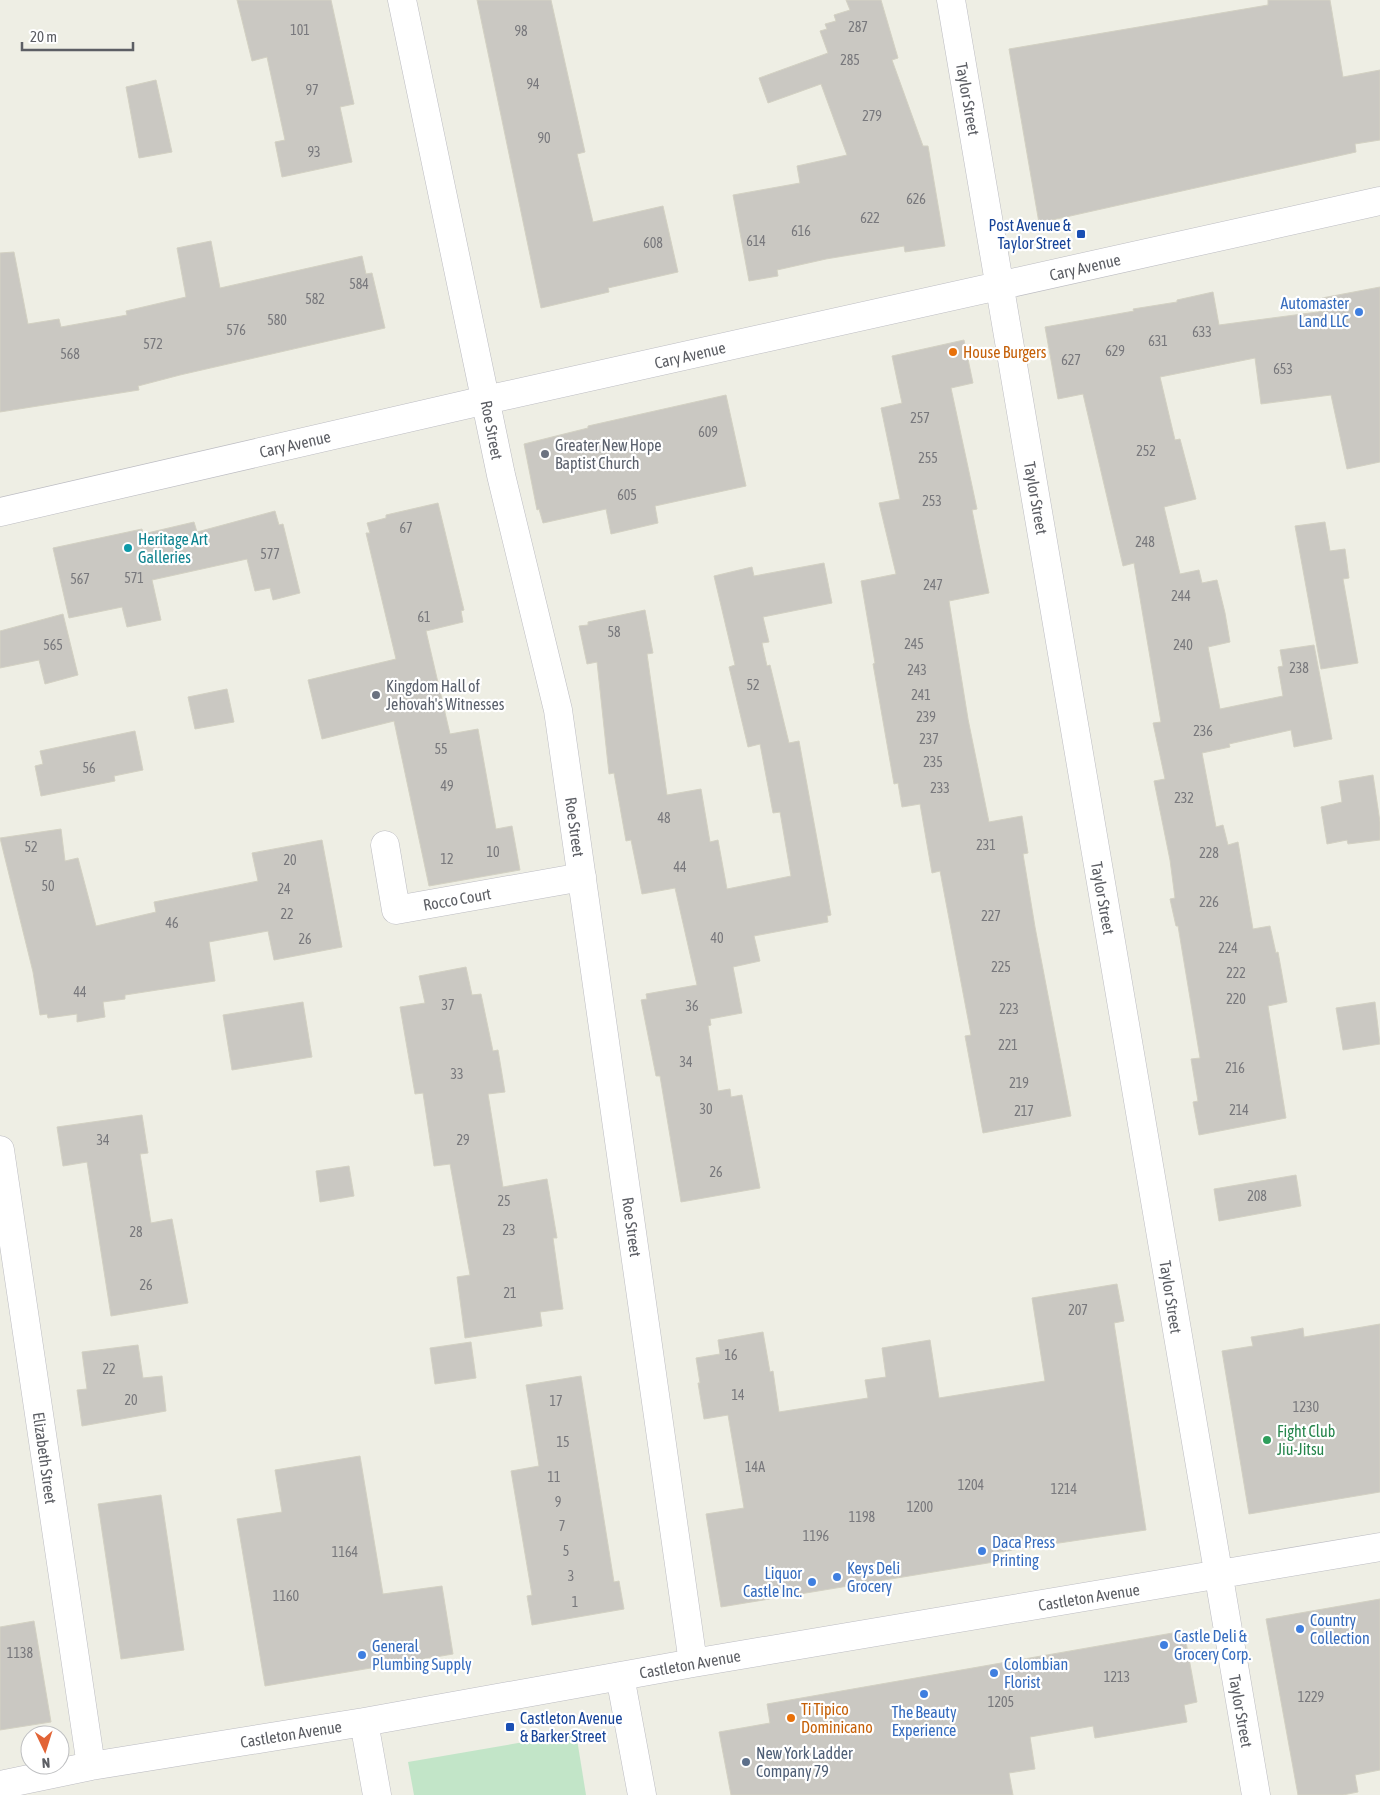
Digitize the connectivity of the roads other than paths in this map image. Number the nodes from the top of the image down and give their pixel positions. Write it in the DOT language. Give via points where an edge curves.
graph roads {
  1 [pos="402,0"];
  2 [pos="951,0"];
  3 [pos="1380,201"];
  4 [pos="1000,286"];
  5 [pos="486,400"];
  6 [pos="0,512"];
  7 [pos="385,845"];
  8 [pos="582,877"];
  9 [pos="0,1150"];
  10 [pos="1380,1547"];
  11 [pos="1218,1575"];
  12 [pos="694,1663"];
  13 [pos="620,1676"];
  14 [pos="364,1722"];
  15 [pos="91,1766"];
  16 [pos="0,1785"];
  17 [pos="377,1795"];
  18 [pos="642,1795"];
  19 [pos="1256,1795"];
  1 -- 5 [label="street, Roe Street"];
  2 -- 4 [label="street, Taylor Street"];
  3 -- 4 [label="street, Cary Avenue"];
  4 -- 5 [label="street, Cary Avenue"];
  4 -- 11 [label="street, Taylor Street"];
  5 -- 6 [label="street, Cary Avenue"];
  5 -- 8 [label="street, Roe Street" via="558,710"];
  7 -- 8 [label="street, Rocco Court" via="396,910"];
  8 -- 12 [label="street, Roe Street"];
  9 -- 15 [label="street, Elizabeth Street"];
  10 -- 11 [label="street, Castleton Avenue"];
  11 -- 12 [label="street, Castleton Avenue"];
  11 -- 19 [label="street, Taylor Street"];
  12 -- 13 [label="street, Castleton Avenue"];
  13 -- 14 [label="street, Castleton Avenue"];
  13 -- 18 [label="street"];
  14 -- 15 [label="street, Castleton Avenue"];
  14 -- 17 [label="street"];
  15 -- 16 [label="street, Castleton Avenue"];
}
